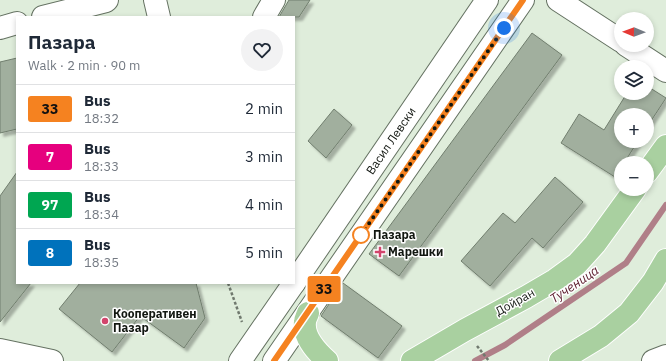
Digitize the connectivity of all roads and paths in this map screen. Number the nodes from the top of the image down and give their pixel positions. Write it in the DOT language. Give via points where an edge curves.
graph roads {
  1 [pos="107,0"];
  2 [pos="155,0"];
  3 [pos="274,0"];
  4 [pos="487,0"];
  5 [pos="523,0"];
  6 [pos="558,0"];
  7 [pos="46,16"];
  8 [pos="159,16"];
  9 [pos="265,16"];
  10 [pos="16,23"];
  11 [pos="0,28"];
  12 [pos="614,36"];
  13 [pos="637,52"];
  14 [pos="666,71"];
  15 [pos="666,146"];
  16 [pos="654,162"];
  17 [pos="630,196"];
  18 [pos="666,260"];
  19 [pos="295,282"];
  20 [pos="228,284"];
  21 [pos="293,284"];
  22 [pos="308,313"];
  23 [pos="0,350"];
  24 [pos="246,354"];
  25 [pos="666,356"];
  26 [pos="52,361"];
  27 [pos="274,361"];
  28 [pos="327,361"];
  29 [pos="412,361"];
  30 [pos="560,361"];
  31 [pos="653,361"];
  1 -- 7 [label="street"];
  2 -- 8 [label="street"];
  3 -- 9 [label="street"];
  4 -- 19 [label="street, Васил Левски"];
  5 -- 22 [label="street"];
  6 -- 12 [label="street"];
  10 -- 11 [label="street"];
  13 -- 14 [label="street"];
  15 -- 16 [label="main road"];
  17 -- 29 [label="main road, Дойран" via="577,264 555,280"];
  18 -- 30 [label="main road" via="653,282 628,314 601,336"];
  20 -- 24 [label="path"];
  21 -- 24 [label="street, Васил Левски"];
  22 -- 27 [label="street"];
  22 -- 28 [label="main road" via="305,322 306,332 312,345"];
  23 -- 26 [label="street"];
  25 -- 31 [label="street"];
}
